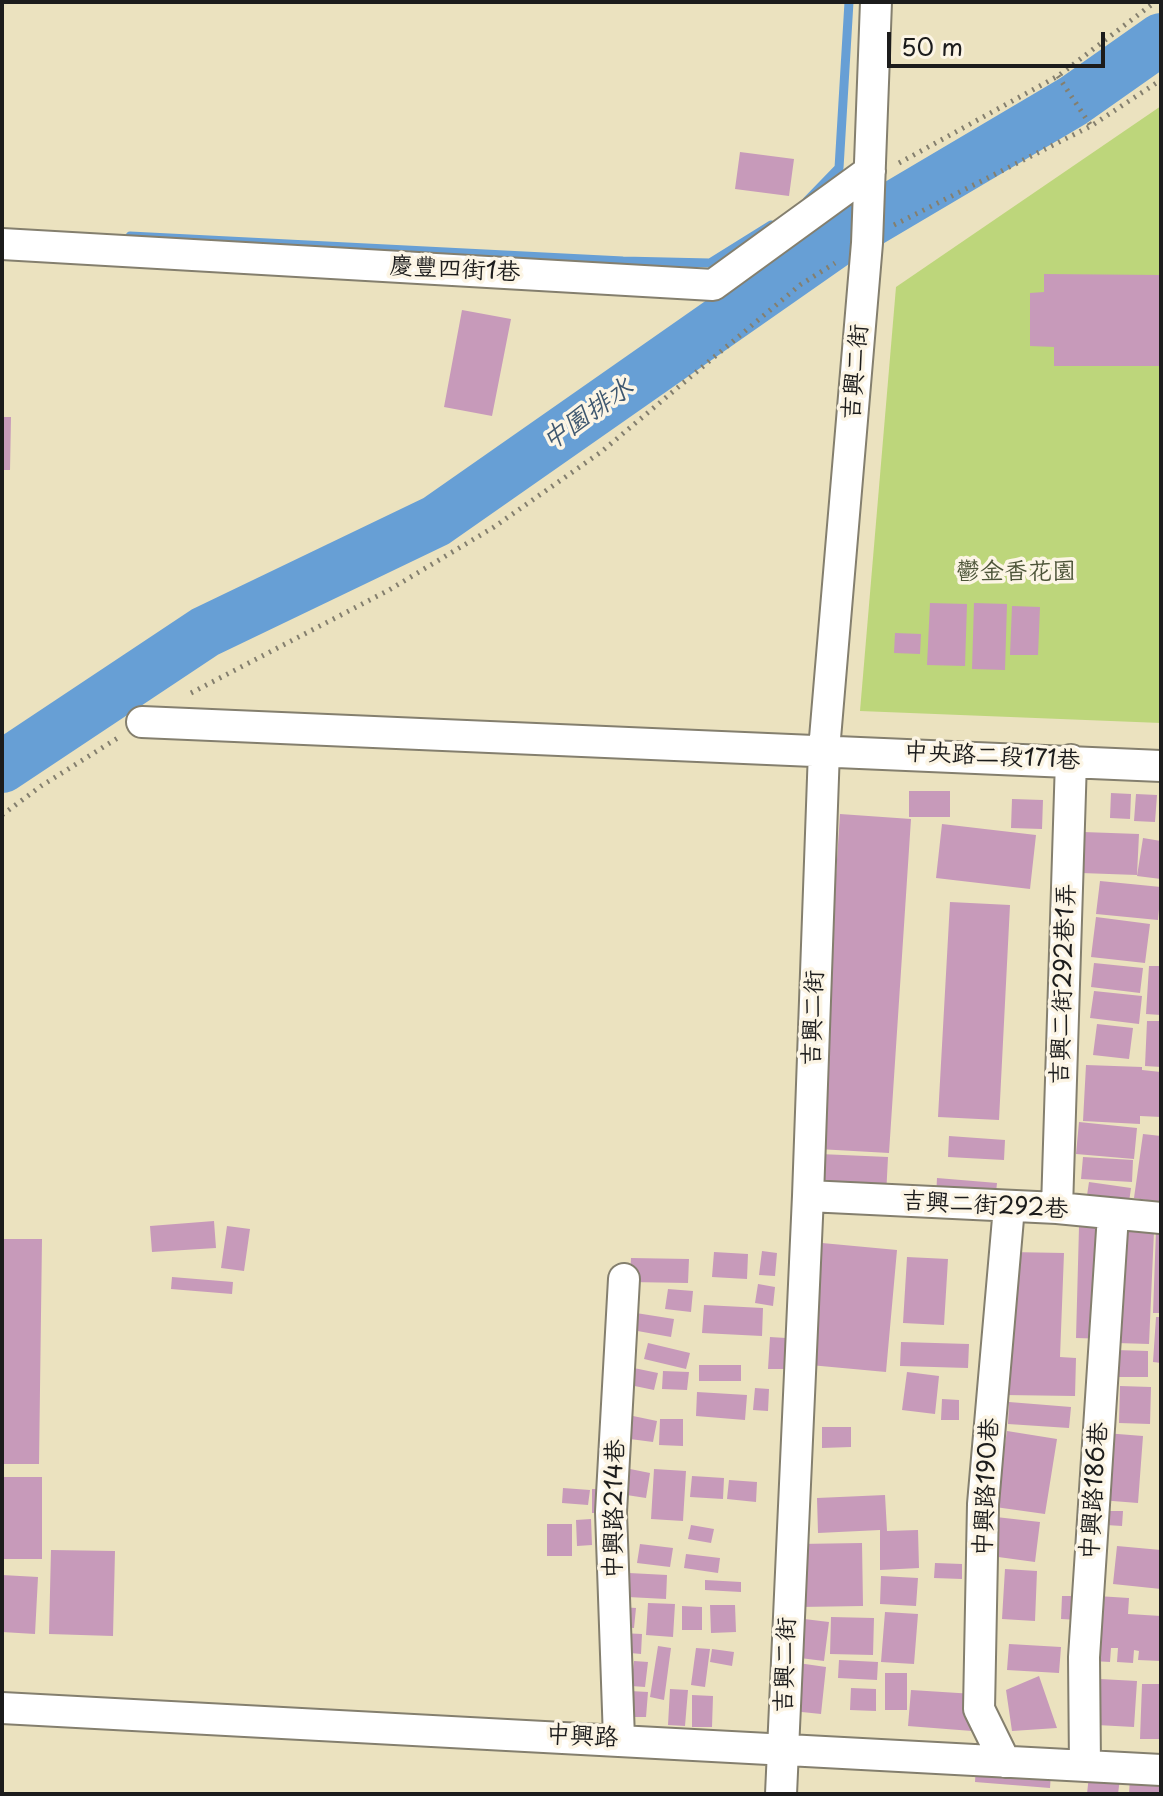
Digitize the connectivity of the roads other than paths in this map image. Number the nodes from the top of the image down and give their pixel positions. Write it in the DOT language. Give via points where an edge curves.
graph roads {
  1 [pos="876,2"];
  2 [pos="885,166"];
  3 [pos="2,244"];
  4 [pos="142,722"];
  5 [pos="824,750"];
  6 [pos="1071,760"];
  7 [pos="1161,766"];
  8 [pos="808,1196"];
  9 [pos="1009,1207"];
  10 [pos="1057,1208"];
  11 [pos="1113,1215"];
  12 [pos="1161,1218"];
  13 [pos="624,1279"];
  14 [pos="2,1708"];
  15 [pos="619,1739"];
  16 [pos="783,1750"];
  17 [pos="1005,1762"];
  18 [pos="1085,1766"];
  19 [pos="1161,1770"];
  20 [pos="781,1794"];
  1 -- 2 [label="street, 吉興二街"];
  2 -- 3 [label="street, 慶豐四街1巷" via="713,285"];
  2 -- 5 [label="street, 吉興二街" via="867,243"];
  4 -- 5 [label="street, 中央路二段171巷"];
  5 -- 6 [label="street, 中央路二段171巷"];
  5 -- 8 [label="street, 吉興二街"];
  6 -- 7 [label="street, 中央路二段171巷"];
  6 -- 10 [label="street, 吉興二街292巷1弄"];
  8 -- 9 [label="street, 吉興二街292巷"];
  8 -- 16 [label="street, 吉興二街"];
  9 -- 10 [label="street, 吉興二街292巷"];
  9 -- 17 [label="street, 中興路190巷" via="983,1504 979,1709"];
  10 -- 11 [label="street, 吉興二街292巷"];
  11 -- 12 [label="street, 吉興二街292巷"];
  11 -- 18 [label="street, 中興路186巷" via="1084,1657"];
  13 -- 15 [label="street, 中興路214巷" via="611,1512"];
  14 -- 15 [label="street, 中興路"];
  15 -- 16 [label="street, 中興路"];
  16 -- 17 [label="street, 中興路"];
  16 -- 20 [label="street, 吉興二街"];
  17 -- 18 [label="street, 中興路"];
  18 -- 19 [label="street, 中興路"];
}
